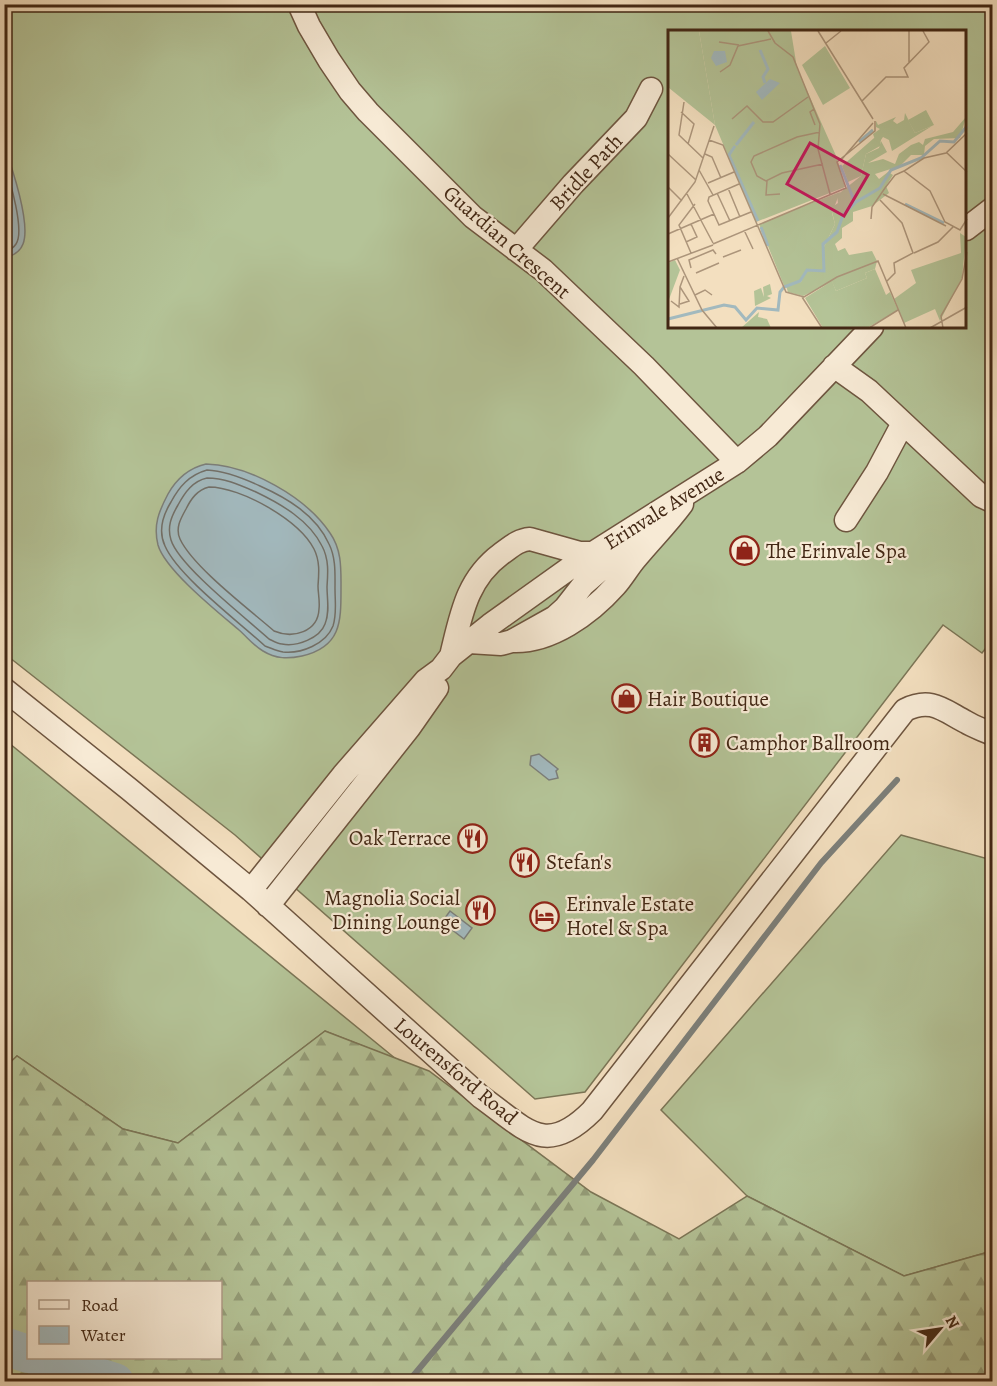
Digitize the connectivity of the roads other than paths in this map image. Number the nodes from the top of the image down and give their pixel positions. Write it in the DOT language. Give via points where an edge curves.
graph roads {
  1 [pos="299,4"];
  2 [pos="651,89"];
  3 [pos="993,209"];
  4 [pos="967,228"];
  5 [pos="516,250"];
  6 [pos="871,328"];
  7 [pos="834,366"];
  8 [pos="903,423"];
  9 [pos="737,462"];
  10 [pos="691,490"];
  11 [pos="993,501"];
  12 [pos="846,520"];
  13 [pos="643,522"];
  14 [pos="593,553"];
  15 [pos="512,641"];
  16 [pos="469,642"];
  17 [pos="446,663"];
  18 [pos="4,689"];
  19 [pos="993,734"];
  20 [pos="251,890"];
  21 [pos="268,906"];
  1 -- 5 [label="street, Guardian Crescent" via="350,91 473,216"];
  2 -- 5 [label="street, Bridle Path" via="636,118"];
  3 -- 4 [label="street"];
  5 -- 9 [label="street, Guardian Crescent" via="543,270 627,350"];
  6 -- 7 [label="street, Erinvale Avenue"];
  7 -- 8 [label="street" via="869,391"];
  7 -- 9 [label="street, Erinvale Avenue" via="768,436"];
  8 -- 11 [label="street" via="981,496"];
  8 -- 12 [label="street"];
  9 -- 10 [label="street, Erinvale Avenue"];
  10 -- 13 [label="street, Erinvale Avenue"];
  10 -- 15 [label="street" via="607,594 546,637"];
  13 -- 14 [label="street, Erinvale Avenue"];
  13 -- 15 [label="street" via="614,559 583,585 565,608"];
  14 -- 16 [label="street, Erinvale Avenue"];
  14 -- 17 [label="street" via="530,539 511,546 471,587"];
  15 -- 16 [label="street"];
  16 -- 17 [label="street, Erinvale Avenue"];
  17 -- 20 [label="street, Erinvale Avenue" via="426,680 343,776"];
  17 -- 21 [label="street" via="438,687 426,705"];
  18 -- 20 [label="street, Lourensford Road"];
  19 -- 21 [label="street, Lourensford Road" via="928,704 905,710 592,1111 579,1124 551,1137 534,1133 481,1097"];
  20 -- 21 [label="street, Lourensford Road"];
}
